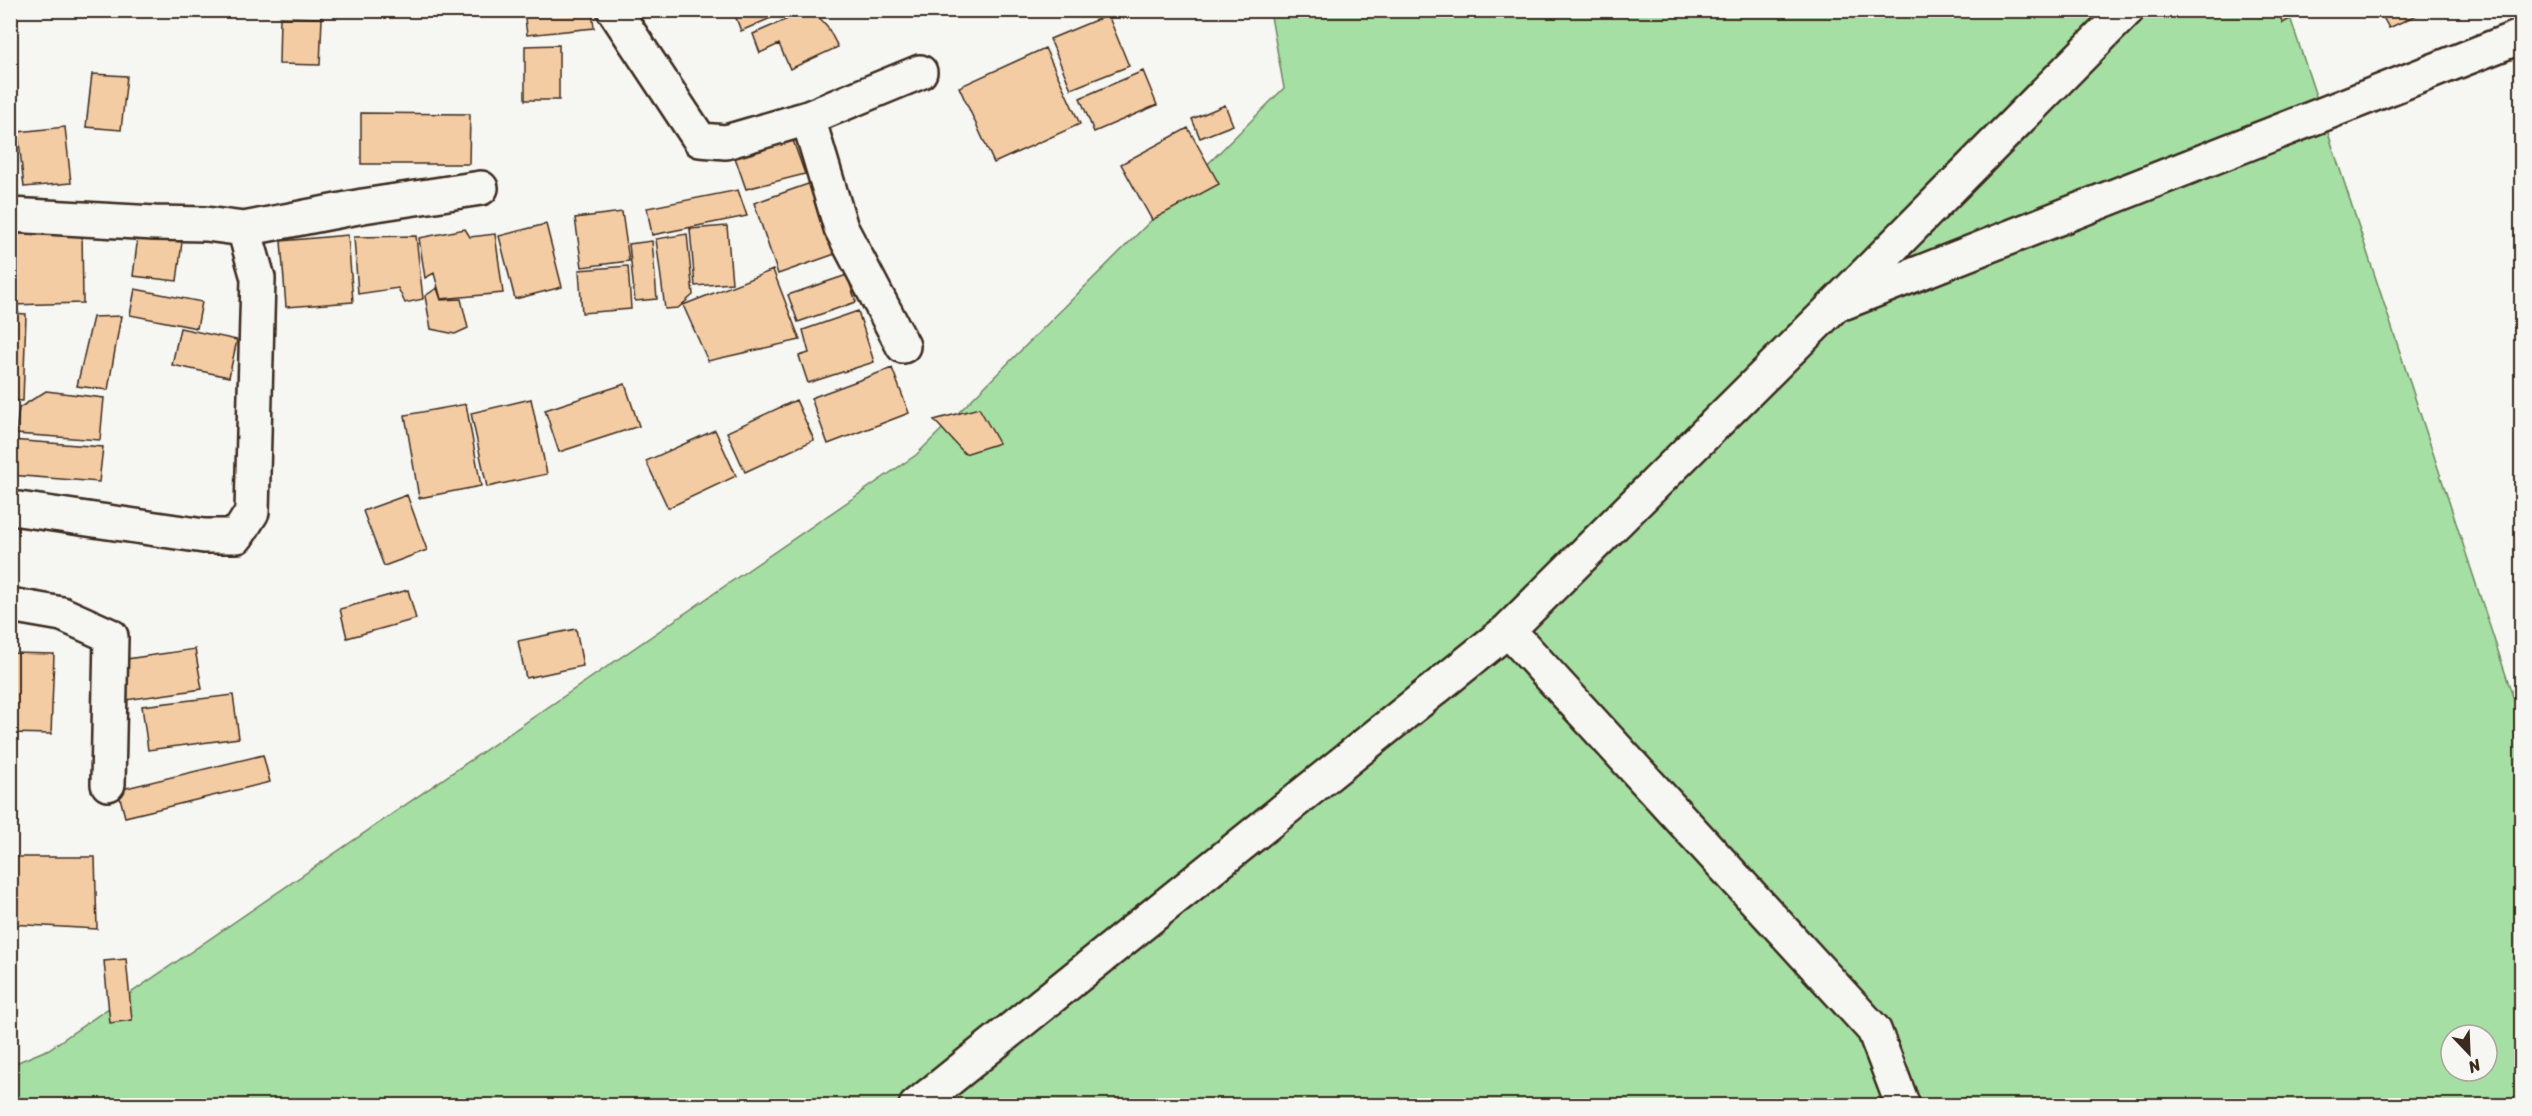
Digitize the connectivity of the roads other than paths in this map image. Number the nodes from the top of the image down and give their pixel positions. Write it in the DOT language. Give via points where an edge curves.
graph roads {
  1 [pos="614,10"];
  2 [pos="2127,10"];
  3 [pos="2522,36"];
  4 [pos="920,72"];
  5 [pos="808,118"];
  6 [pos="481,188"];
  7 [pos="10,215"];
  8 [pos="244,229"];
  9 [pos="1833,307"];
  10 [pos="903,346"];
  11 [pos="12,508"];
  12 [pos="10,605"];
  13 [pos="1508,630"];
  14 [pos="108,784"];
  15 [pos="916,1106"];
  16 [pos="1903,1106"];
  1 -- 5 [label="street" via="700,140 726,142"];
  2 -- 9 [label="street"];
  3 -- 9 [label="street"];
  4 -- 5 [label="street"];
  5 -- 10 [label="street" via="841,228"];
  6 -- 8 [label="street"];
  7 -- 8 [label="street"];
  8 -- 11 [label="street" via="258,278 258,348 252,512 237,536 204,536"];
  9 -- 13 [label="street"];
  12 -- 14 [label="street" via="62,614 111,636"];
  13 -- 15 [label="street"];
  13 -- 16 [label="street" via="1874,1030"];
}
